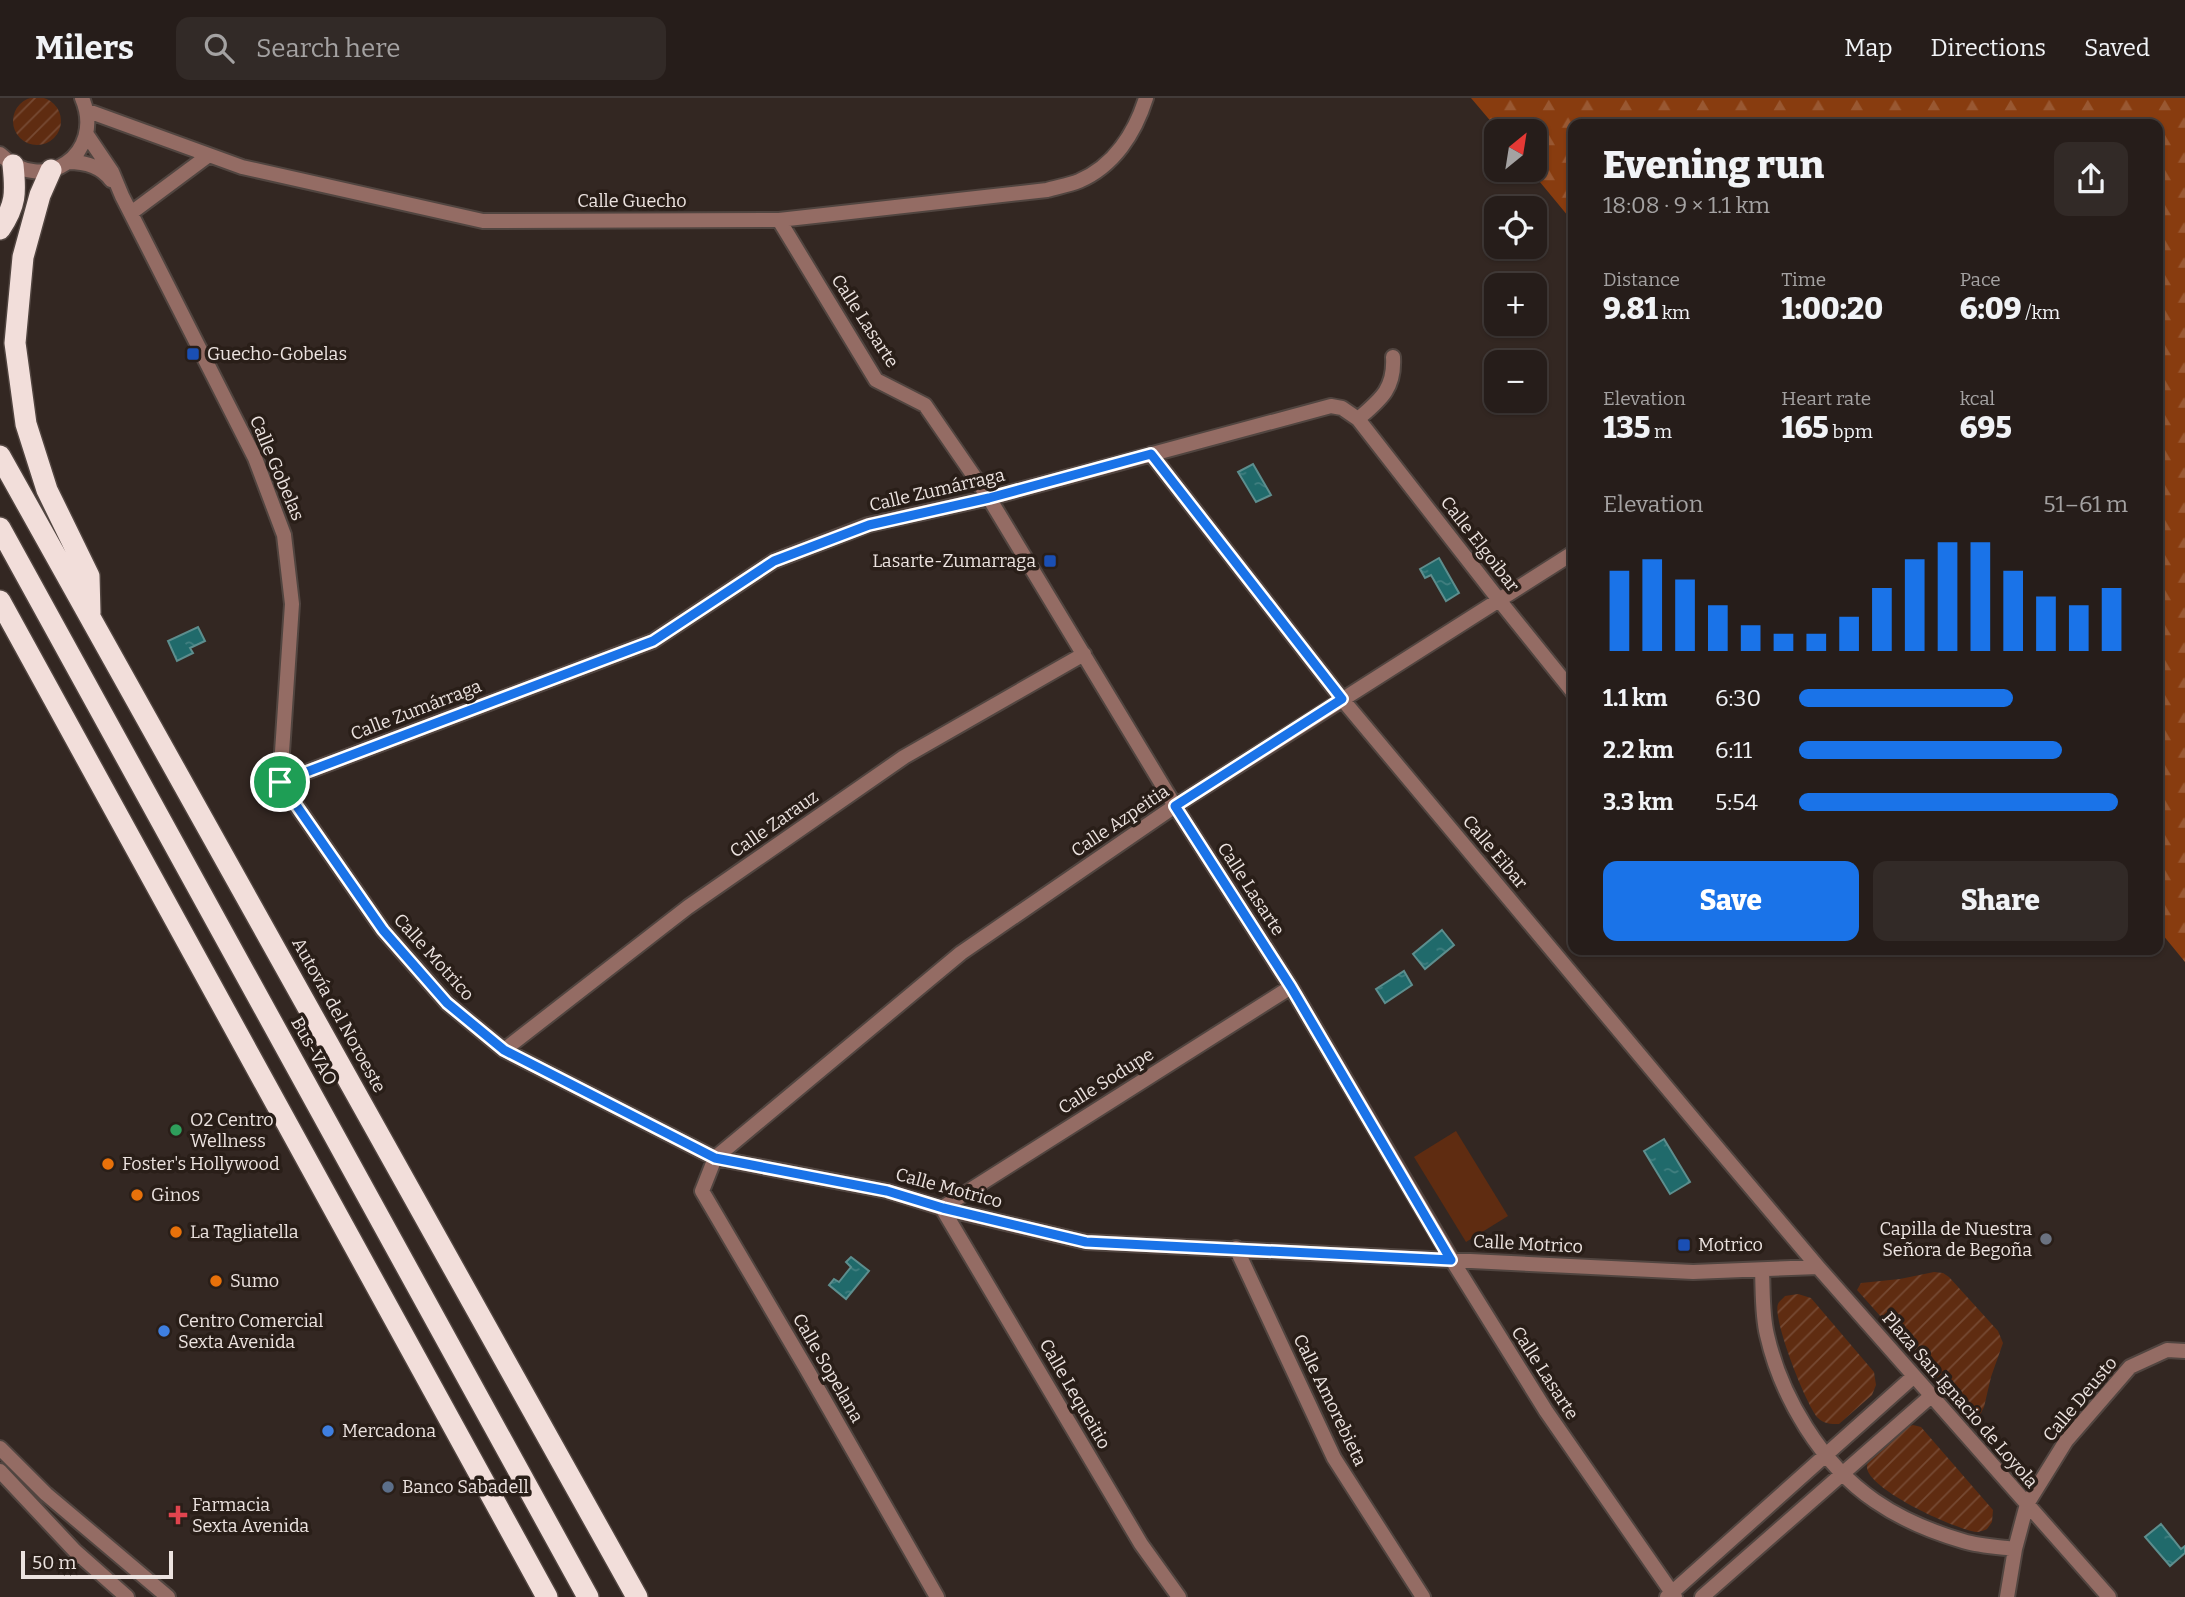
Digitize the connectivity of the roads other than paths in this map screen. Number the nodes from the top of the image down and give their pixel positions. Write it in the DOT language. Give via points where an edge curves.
graph roads {
  1 [pos="1146,98"];
  2 [pos="85,104"];
  3 [pos="87,135"];
  4 [pos="209,155"];
  5 [pos="7,159"];
  6 [pos="60,166"];
  7 [pos="122,196"];
  8 [pos="131,214"];
  9 [pos="779,220"];
  10 [pos="0,229"];
  11 [pos="1393,357"];
  12 [pos="1358,419"];
  13 [pos="1151,454"];
  14 [pos="0,456"];
  15 [pos="989,498"];
  16 [pos="0,528"];
  17 [pos="1568,556"];
  18 [pos="1499,600"];
  19 [pos="0,601"];
  20 [pos="90,615"];
  21 [pos="1084,654"];
  22 [pos="1568,686"];
  23 [pos="1342,699"];
  24 [pos="280,782"];
  25 [pos="1175,806"];
  26 [pos="1291,987"];
  27 [pos="504,1050"];
  28 [pos="715,1158"];
  29 [pos="943,1208"];
  30 [pos="1236,1248"];
  31 [pos="1451,1260"];
  32 [pos="1818,1267"];
  33 [pos="1762,1271"];
  34 [pos="2185,1351"];
  35 [pos="1914,1376"];
  36 [pos="1931,1396"];
  37 [pos="0,1448"];
  38 [pos="1826,1453"];
  39 [pos="0,1471"];
  40 [pos="1842,1472"];
  41 [pos="2027,1504"];
  42 [pos="2015,1549"];
  43 [pos="1671,1596"];
  44 [pos="127,1597"];
  45 [pos="168,1597"];
  46 [pos="547,1597"];
  47 [pos="588,1597"];
  48 [pos="636,1597"];
  49 [pos="937,1597"];
  50 [pos="1179,1597"];
  51 [pos="1423,1597"];
  52 [pos="1702,1597"];
  53 [pos="2007,1597"];
  54 [pos="2109,1597"];
  1 -- 9 [label="street, Calle Guecho" via="1130,136 1108,163 1079,181 1047,190"];
  2 -- 3 [label="street"];
  2 -- 4 [label="street, Calle Guecho"];
  3 -- 6 [label="street" via="80,150"];
  3 -- 7 [label="street, Calle Gobelas" via="113,172"];
  4 -- 8 [label="street"];
  4 -- 9 [label="street, Calle Guecho" via="242,167 483,221"];
  5 -- 6 [label="street, Calle Gobelas" via="38,172"];
  5 -- 10 [label="highway" via="16,194"];
  6 -- 7 [label="street, Calle Gobelas" via="83,162 96,167"];
  6 -- 20 [label="highway" via="40,195 23,257 15,343 26,424 47,490 89,576"];
  7 -- 8 [label="street, Calle Gobelas"];
  8 -- 24 [label="street, Calle Gobelas" via="255,458 284,535 292,604"];
  9 -- 15 [label="street, Calle Lasarte" via="876,380 925,405"];
  11 -- 12 [label="street" via="1390,386"];
  12 -- 13 [label="street, Calle Zumárraga" via="1331,406"];
  12 -- 18 [label="street, Calle Elgoibar"];
  13 -- 15 [label="street, Calle Zumárraga"];
  13 -- 23 [label="street, Calle Eibar"];
  14 -- 20 [label="highway, Autovía del Noroeste"];
  15 -- 21 [label="street, Calle Lasarte"];
  15 -- 24 [label="street, Calle Zumárraga" via="869,525 774,561 653,641"];
  16 -- 47 [label="highway, Bus-VAO"];
  17 -- 18 [label="street, Calle Azpeitia"];
  18 -- 22 [label="street, Calle Elgoibar"];
  18 -- 23 [label="street, Calle Azpeitia"];
  19 -- 46 [label="highway"];
  20 -- 48 [label="highway, Autovía del Noroeste"];
  21 -- 25 [label="street, Calle Lasarte"];
  21 -- 27 [label="street, Calle Zarauz" via="904,757 688,907"];
  23 -- 25 [label="street, Calle Azpeitia"];
  23 -- 32 [label="street, Calle Eibar"];
  24 -- 27 [label="street, Calle Motrico" via="383,930 447,1003"];
  25 -- 26 [label="street, Calle Lasarte"];
  25 -- 28 [label="street, Calle Azpeitia" via="961,953"];
  26 -- 29 [label="street, Calle Sodupe"];
  26 -- 31 [label="street, Calle Lasarte"];
  27 -- 28 [label="street, Calle Motrico"];
  28 -- 29 [label="street, Calle Motrico" via="887,1191"];
  28 -- 49 [label="street, Calle Sopelana" via="702,1191"];
  29 -- 30 [label="street, Calle Motrico" via="1086,1242"];
  29 -- 50 [label="street, Calle Lequeitio" via="1141,1544"];
  30 -- 31 [label="street, Calle Motrico"];
  30 -- 51 [label="street, Calle Amorebieta" via="1334,1458"];
  31 -- 33 [label="street, Calle Motrico"];
  31 -- 43 [label="street, Calle Lasarte"];
  32 -- 33 [label="street"];
  32 -- 35 [label="street, Plaza San Ignacio de Loyola"];
  33 -- 38 [label="street" via="1766,1332 1779,1378 1799,1418"];
  34 -- 41 [label="street, Calle Deusto" via="2167,1350 2130,1367 2066,1441"];
  35 -- 36 [label="street, Plaza San Ignacio de Loyola"];
  35 -- 38 [label="street"];
  36 -- 40 [label="street"];
  36 -- 41 [label="street, Plaza San Ignacio de Loyola"];
  37 -- 45 [label="street"];
  38 -- 40 [label="street"];
  38 -- 43 [label="street"];
  39 -- 44 [label="street" via="75,1551"];
  40 -- 42 [label="street" via="1875,1501 1918,1525 1965,1542"];
  40 -- 52 [label="street"];
  41 -- 42 [label="street, Plaza San Ignacio de Loyola"];
  41 -- 54 [label="street"];
  42 -- 53 [label="street, Plaza San Ignacio de Loyola"];
}
